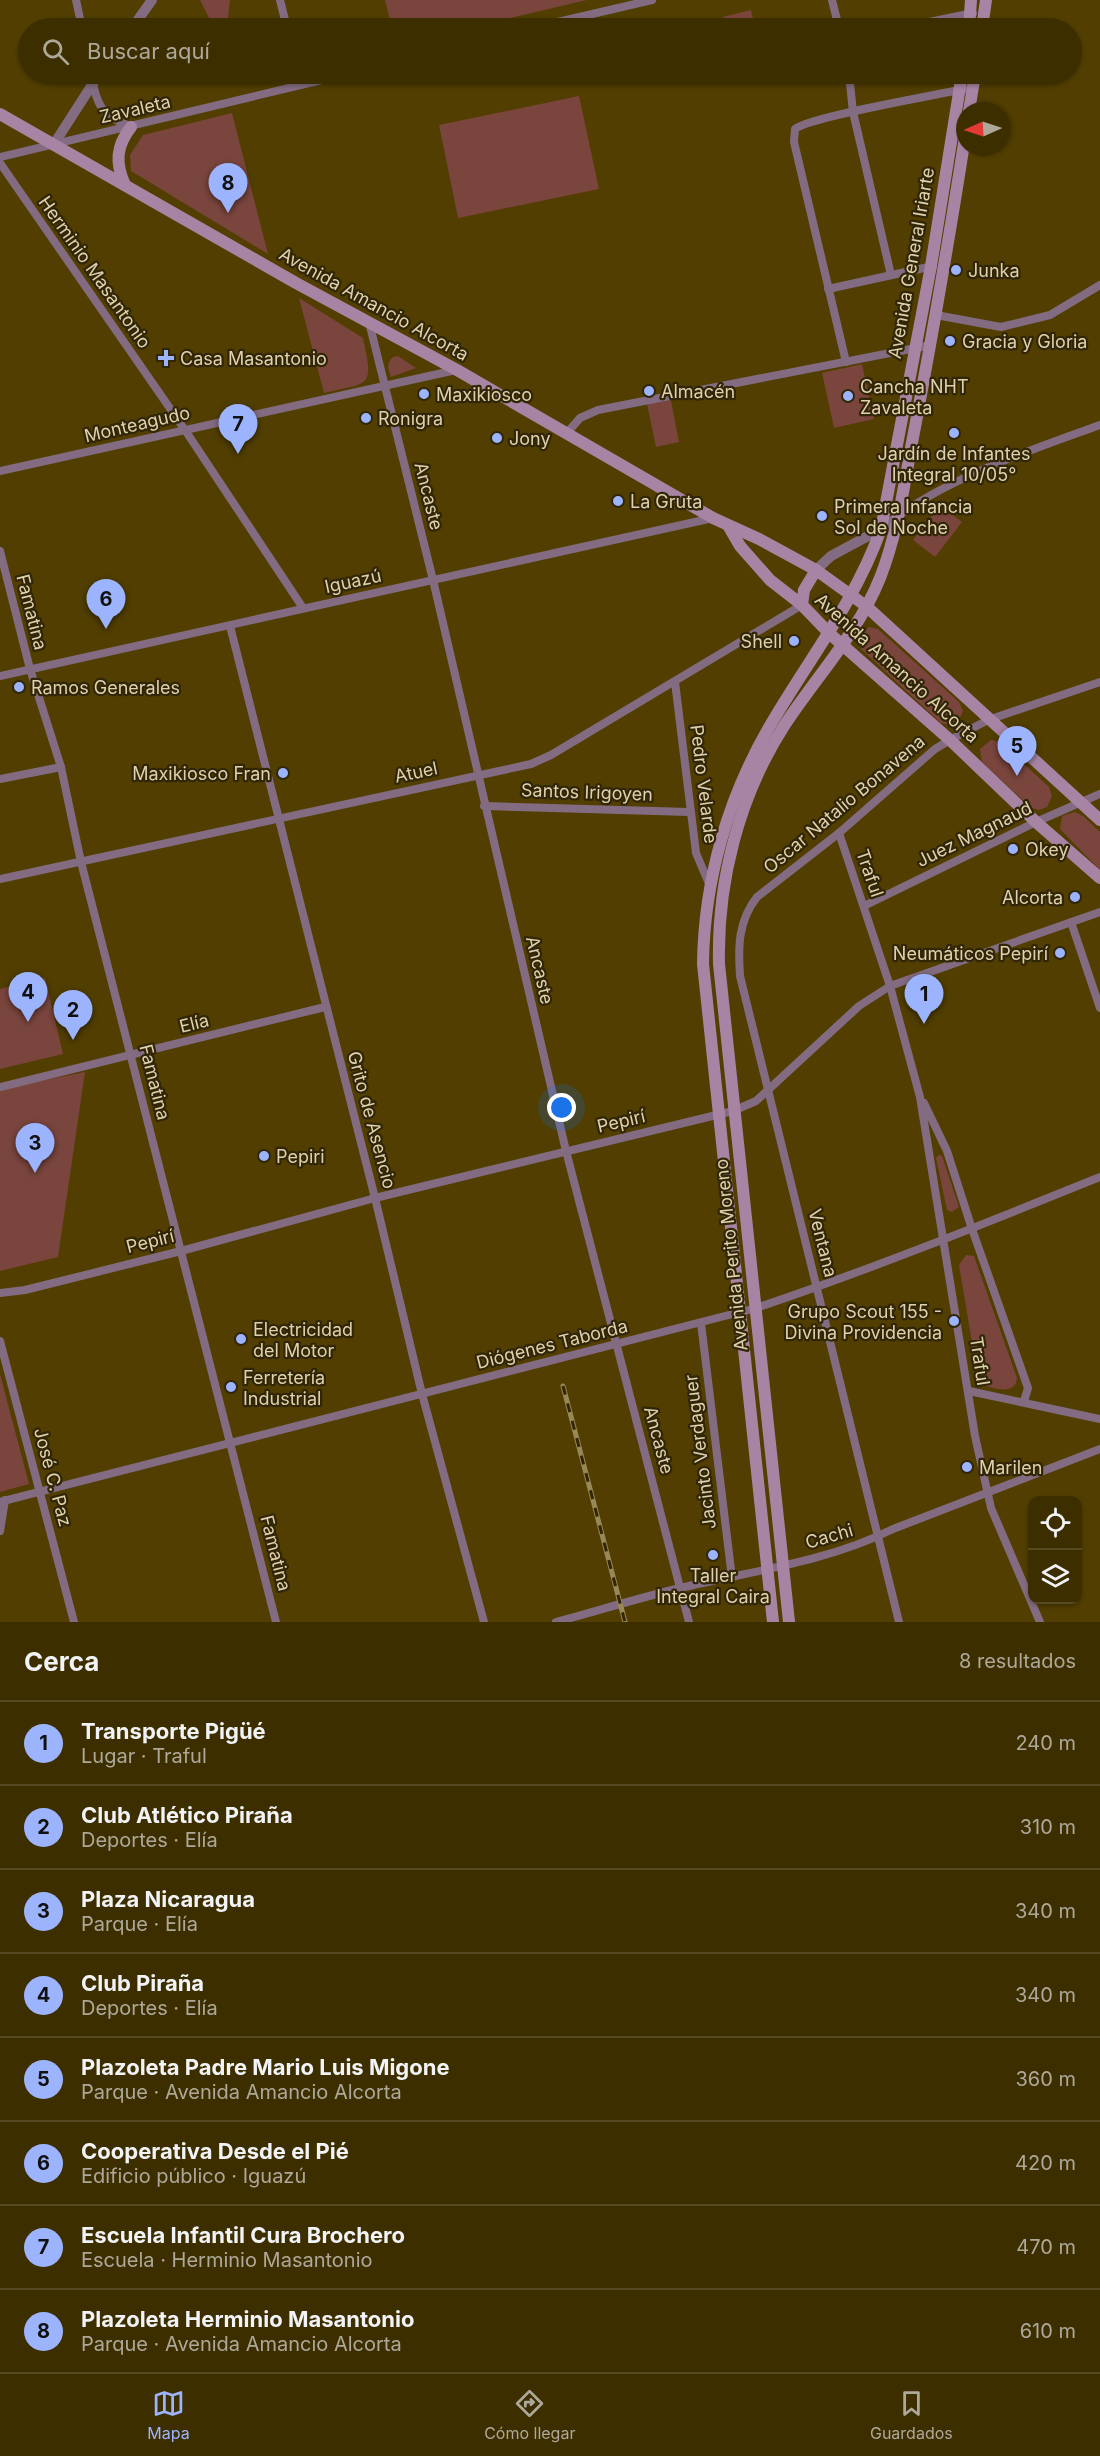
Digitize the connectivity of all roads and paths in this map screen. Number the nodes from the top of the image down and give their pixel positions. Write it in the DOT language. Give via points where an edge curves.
graph roads {
  1 [pos="76,0"];
  2 [pos="152,0"];
  3 [pos="280,0"];
  4 [pos="652,0"];
  5 [pos="832,0"];
  6 [pos="971,0"];
  7 [pos="986,5"];
  8 [pos="972,13"];
  9 [pos="80,18"];
  10 [pos="139,18"];
  11 [pos="284,18"];
  12 [pos="575,18"];
  13 [pos="836,18"];
  14 [pos="948,18"];
  15 [pos="971,18"];
  16 [pos="89,84"];
  17 [pos="93,84"];
  18 [pos="305,84"];
  19 [pos="850,84"];
  20 [pos="960,84"];
  21 [pos="973,84"];
  22 [pos="301,85"];
  23 [pos="973,87"];
  24 [pos="959,90"];
  25 [pos="970,102"];
  26 [pos="853,112"];
  27 [pos="0,114"];
  28 [pos="131,127"];
  29 [pos="54,144"];
  30 [pos="962,156"];
  31 [pos="0,157"];
  32 [pos="0,163"];
  33 [pos="125,185"];
  34 [pos="945,263"];
  35 [pos="931,266"];
  36 [pos="891,275"];
  37 [pos="1100,285"];
  38 [pos="828,289"];
  39 [pos="936,315"];
  40 [pos="369,322"];
  41 [pos="931,345"];
  42 [pos="915,348"];
  43 [pos="846,362"];
  44 [pos="457,370"];
  45 [pos="385,387"];
  46 [pos="1100,425"];
  47 [pos="184,430"];
  48 [pos="566,434"];
  49 [pos="0,471"];
  50 [pos="898,515"];
  51 [pos="713,518"];
  52 [pos="729,527"];
  53 [pos="881,530"];
  54 [pos="0,551"];
  55 [pos="816,570"];
  56 [pos="434,580"];
  57 [pos="852,596"];
  58 [pos="802,605"];
  59 [pos="866,606"];
  60 [pos="303,608"];
  61 [pos="230,626"];
  62 [pos="830,634"];
  63 [pos="843,645"];
  64 [pos="30,669"];
  65 [pos="0,676"];
  66 [pos="675,682"];
  67 [pos="1100,682"];
  68 [pos="988,720"];
  69 [pos="950,740"];
  70 [pos="61,767"];
  71 [pos="477,776"];
  72 [pos="0,779"];
  73 [pos="1100,794"];
  74 [pos="1080,802"];
  75 [pos="484,806"];
  76 [pos="689,812"];
  77 [pos="280,819"];
  78 [pos="1100,820"];
  79 [pos="1036,822"];
  80 [pos="839,833"];
  81 [pos="81,862"];
  82 [pos="1100,878"];
  83 [pos="0,879"];
  84 [pos="710,886"];
  85 [pos="864,906"];
  86 [pos="749,907"];
  87 [pos="1100,912"];
  88 [pos="1071,922"];
  89 [pos="890,986"];
  90 [pos="325,1007"];
  91 [pos="1100,1008"];
  92 [pos="132,1056"];
  93 [pos="0,1088"];
  94 [pos="767,1092"];
  95 [pos="920,1097"];
  96 [pos="733,1111"];
  97 [pos="719,1115"];
  98 [pos="566,1151"];
  99 [pos="1100,1177"];
  100 [pos="375,1198"];
  101 [pos="972,1229"];
  102 [pos="943,1240"];
  103 [pos="181,1251"];
  104 [pos="817,1288"];
  105 [pos="0,1293"];
  106 [pos="756,1308"];
  107 [pos="740,1312"];
  108 [pos="701,1323"];
  109 [pos="0,1341"];
  110 [pos="617,1344"];
  111 [pos="969,1391"];
  112 [pos="422,1394"];
  113 [pos="1024,1401"];
  114 [pos="1100,1419"];
  115 [pos="230,1443"];
  116 [pos="1100,1449"];
  117 [pos="39,1490"];
  118 [pos="987,1493"];
  119 [pos="3,1501"];
  120 [pos="0,1531"];
  121 [pos="878,1537"];
  122 [pos="783,1566"];
  123 [pos="766,1570"];
  124 [pos="732,1578"];
  125 [pos="681,1588"];
  126 [pos="74,1622"];
  127 [pos="276,1622"];
  128 [pos="484,1622"];
  129 [pos="556,1622"];
  130 [pos="689,1622"];
  131 [pos="773,1622"];
  132 [pos="789,1622"];
  133 [pos="899,1622"];
  134 [pos="1040,1622"];
  1 -- 9 [label="street"];
  2 -- 10 [label="street"];
  3 -- 11 [label="street"];
  4 -- 12 [label="street"];
  5 -- 13 [label="street"];
  6 -- 8 [label="main road"];
  7 -- 8 [label="street"];
  8 -- 14 [label="street"];
  8 -- 15 [label="main road"];
  16 -- 29 [label="street"];
  17 -- 28 [label="street" via="104,112"];
  18 -- 22 [label="street, Zavaleta"];
  19 -- 26 [label="street"];
  20 -- 24 [label="main road, Avenida General Iriarte"];
  21 -- 23 [label="main road"];
  22 -- 28 [label="street, Zavaleta"];
  23 -- 24 [label="street"];
  23 -- 25 [label="main road"];
  24 -- 26 [label="street"];
  24 -- 35 [label="main road, Avenida General Iriarte"];
  26 -- 36 [label="street"];
  26 -- 38 [label="street" via="800,125 793,136"];
  27 -- 29 [label="main road, Avenida Amancio Alcorta"];
  28 -- 29 [label="street, Zavaleta"];
  28 -- 33 [label="main road" via="121,143 117,161"];
  29 -- 31 [label="street, Zavaleta"];
  29 -- 33 [label="main road, Avenida Amancio Alcorta"];
  30 -- 34 [label="main road, Avenida General Iriarte"];
  32 -- 47 [label="street, Herminio Masantonio"];
  33 -- 40 [label="main road, Avenida Amancio Alcorta"];
  34 -- 35 [label="street"];
  34 -- 39 [label="main road, Avenida General Iriarte"];
  35 -- 36 [label="street"];
  35 -- 42 [label="main road, Avenida General Iriarte"];
  36 -- 38 [label="street"];
  37 -- 39 [label="street" via="1050,315 1001,327"];
  38 -- 43 [label="street"];
  39 -- 41 [label="main road, Avenida General Iriarte"];
  40 -- 44 [label="main road, Avenida Amancio Alcorta"];
  40 -- 45 [label="street, Ancaste"];
  41 -- 42 [label="street"];
  41 -- 50 [label="main road, Avenida General Iriarte"];
  42 -- 43 [label="street"];
  42 -- 53 [label="main road, Avenida General Iriarte"];
  43 -- 48 [label="street" via="598,410 580,418"];
  44 -- 45 [label="street, Monteagudo"];
  44 -- 48 [label="main road, Avenida Amancio Alcorta"];
  45 -- 47 [label="street, Monteagudo"];
  45 -- 56 [label="street, Ancaste"];
  46 -- 50 [label="street" via="1024,453"];
  47 -- 49 [label="street, Monteagudo"];
  47 -- 60 [label="street, Herminio Masantonio"];
  48 -- 51 [label="main road, Avenida Amancio Alcorta"];
  50 -- 53 [label="street"];
  50 -- 59 [label="main road, Avenida General Iriarte" via="886,561"];
  51 -- 52 [label="main road, Avenida Amancio Alcorta"];
  51 -- 56 [label="street, Iguazú"];
  52 -- 55 [label="main road, Avenida Amancio Alcorta"];
  52 -- 58 [label="main road, Avenida Amancio Alcorta" via="770,580"];
  53 -- 55 [label="street" via="831,556"];
  53 -- 57 [label="main road, Avenida General Iriarte"];
  54 -- 64 [label="street, Famatina"];
  55 -- 57 [label="main road, Avenida Amancio Alcorta"];
  55 -- 58 [label="main road" via="804,590"];
  56 -- 60 [label="street, Iguazú"];
  56 -- 71 [label="street, Ancaste"];
  57 -- 59 [label="main road, Avenida Amancio Alcorta"];
  57 -- 62 [label="main road, Avenida General Iriarte"];
  58 -- 62 [label="main road, Avenida Amancio Alcorta"];
  58 -- 66 [label="street, Atuel"];
  59 -- 63 [label="main road, Avenida General Iriarte"];
  59 -- 68 [label="main road, Avenida Amancio Alcorta"];
  60 -- 61 [label="street, Iguazú"];
  61 -- 64 [label="street, Iguazú"];
  61 -- 77 [label="street, Grito de Asencio"];
  62 -- 63 [label="main road, Avenida Amancio Alcorta"];
  62 -- 84 [label="main road, Avenida Perito Moreno" via="771,723 747,769 720,843"];
  63 -- 69 [label="main road, Avenida Amancio Alcorta"];
  63 -- 96 [label="main road, Avenida Perito Moreno" via="784,727 763,765 741,817 724,885 718,931 719,964"];
  64 -- 65 [label="street, Iguazú"];
  64 -- 70 [label="street, Famatina"];
  66 -- 71 [label="street, Atuel" via="551,755"];
  66 -- 76 [label="street, Pedro Velarde"];
  67 -- 68 [label="street, Oscar Natalio Bonavena"];
  68 -- 69 [label="street, Oscar Natalio Bonavena"];
  68 -- 74 [label="main road, Avenida Amancio Alcorta"];
  69 -- 79 [label="main road, Avenida Amancio Alcorta"];
  69 -- 80 [label="street, Oscar Natalio Bonavena"];
  70 -- 72 [label="street"];
  70 -- 81 [label="street, Famatina"];
  71 -- 75 [label="street, Ancaste"];
  71 -- 77 [label="street, Atuel"];
  73 -- 74 [label="street, Juez Magnaud"];
  74 -- 78 [label="main road, Avenida Amancio Alcorta"];
  74 -- 79 [label="street, Juez Magnaud"];
  75 -- 76 [label="street, Santos Irigoyen"];
  75 -- 98 [label="street, Ancaste"];
  76 -- 84 [label="street, Pedro Velarde" via="696,853"];
  77 -- 81 [label="street, Atuel"];
  77 -- 90 [label="street, Grito de Asencio"];
  79 -- 82 [label="main road, Avenida Amancio Alcorta"];
  79 -- 85 [label="street, Juez Magnaud"];
  80 -- 85 [label="street, Traful"];
  80 -- 86 [label="street, Oscar Natalio Bonavena"];
  81 -- 83 [label="street, Atuel"];
  81 -- 92 [label="street, Famatina"];
  84 -- 97 [label="main road, Avenida Perito Moreno" via="703,964"];
  85 -- 89 [label="street, Traful"];
  86 -- 94 [label="street, Ventana" via="739,940 740,976"];
  87 -- 88 [label="street, Pepirí"];
  88 -- 89 [label="street, Pepirí"];
  88 -- 91 [label="street"];
  89 -- 94 [label="street, Pepirí" via="859,1006"];
  89 -- 95 [label="street, Traful"];
  90 -- 92 [label="street, Elía"];
  90 -- 100 [label="street, Grito de Asencio"];
  92 -- 93 [label="street, Elía"];
  92 -- 103 [label="street, Famatina"];
  94 -- 96 [label="street, Pepirí"];
  94 -- 104 [label="street, Ventana"];
  95 -- 101 [label="street, Traful" via="947,1151"];
  95 -- 102 [label="street, Traful"];
  96 -- 97 [label="street, Pepirí"];
  96 -- 106 [label="main road, Avenida Perito Moreno"];
  97 -- 98 [label="street, Pepirí"];
  97 -- 107 [label="main road, Avenida Perito Moreno"];
  98 -- 100 [label="street, Pepirí"];
  98 -- 110 [label="street, Ancaste"];
  99 -- 101 [label="street, Diógenes Taborda"];
  100 -- 103 [label="street, Pepirí"];
  100 -- 112 [label="street, Grito de Asencio"];
  101 -- 102 [label="street, Diógenes Taborda"];
  101 -- 113 [label="street, Traful" via="1028,1388"];
  102 -- 104 [label="street, Diógenes Taborda"];
  102 -- 111 [label="street, Traful"];
  103 -- 105 [label="street, Pepirí"];
  103 -- 115 [label="street, Famatina"];
  104 -- 106 [label="street, Diógenes Taborda"];
  104 -- 121 [label="street, Ventana"];
  106 -- 107 [label="street, Diógenes Taborda"];
  106 -- 122 [label="main road, Avenida Perito Moreno"];
  107 -- 108 [label="street, Diógenes Taborda"];
  107 -- 123 [label="main road, Avenida Perito Moreno"];
  108 -- 110 [label="street, Diógenes Taborda"];
  108 -- 124 [label="street, Jacinto Verdaguer"];
  109 -- 117 [label="street, José C. Paz"];
  110 -- 112 [label="street, Diógenes Taborda"];
  110 -- 125 [label="street, Ancaste"];
  111 -- 113 [label="street"];
  111 -- 118 [label="street, Traful"];
  112 -- 115 [label="street, Diógenes Taborda"];
  112 -- 128 [label="street, Grito de Asencio"];
  113 -- 114 [label="street"];
  115 -- 117 [label="street, Diógenes Taborda"];
  115 -- 127 [label="street, Famatina"];
  116 -- 118 [label="street, Cachi"];
  117 -- 119 [label="street, Diógenes Taborda"];
  117 -- 126 [label="street, José C. Paz"];
  118 -- 121 [label="street, Cachi"];
  118 -- 134 [label="street, Traful"];
  119 -- 120 [label="street"];
  121 -- 122 [label="street, Cachi"];
  121 -- 133 [label="street, Ventana"];
  122 -- 123 [label="street, Cachi"];
  122 -- 132 [label="main road, Avenida Perito Moreno"];
  123 -- 124 [label="street, Cachi"];
  123 -- 131 [label="main road, Avenida Perito Moreno"];
  124 -- 125 [label="street, Cachi"];
  125 -- 129 [label="street, Cachi"];
  125 -- 130 [label="street, Ancaste"];
}
